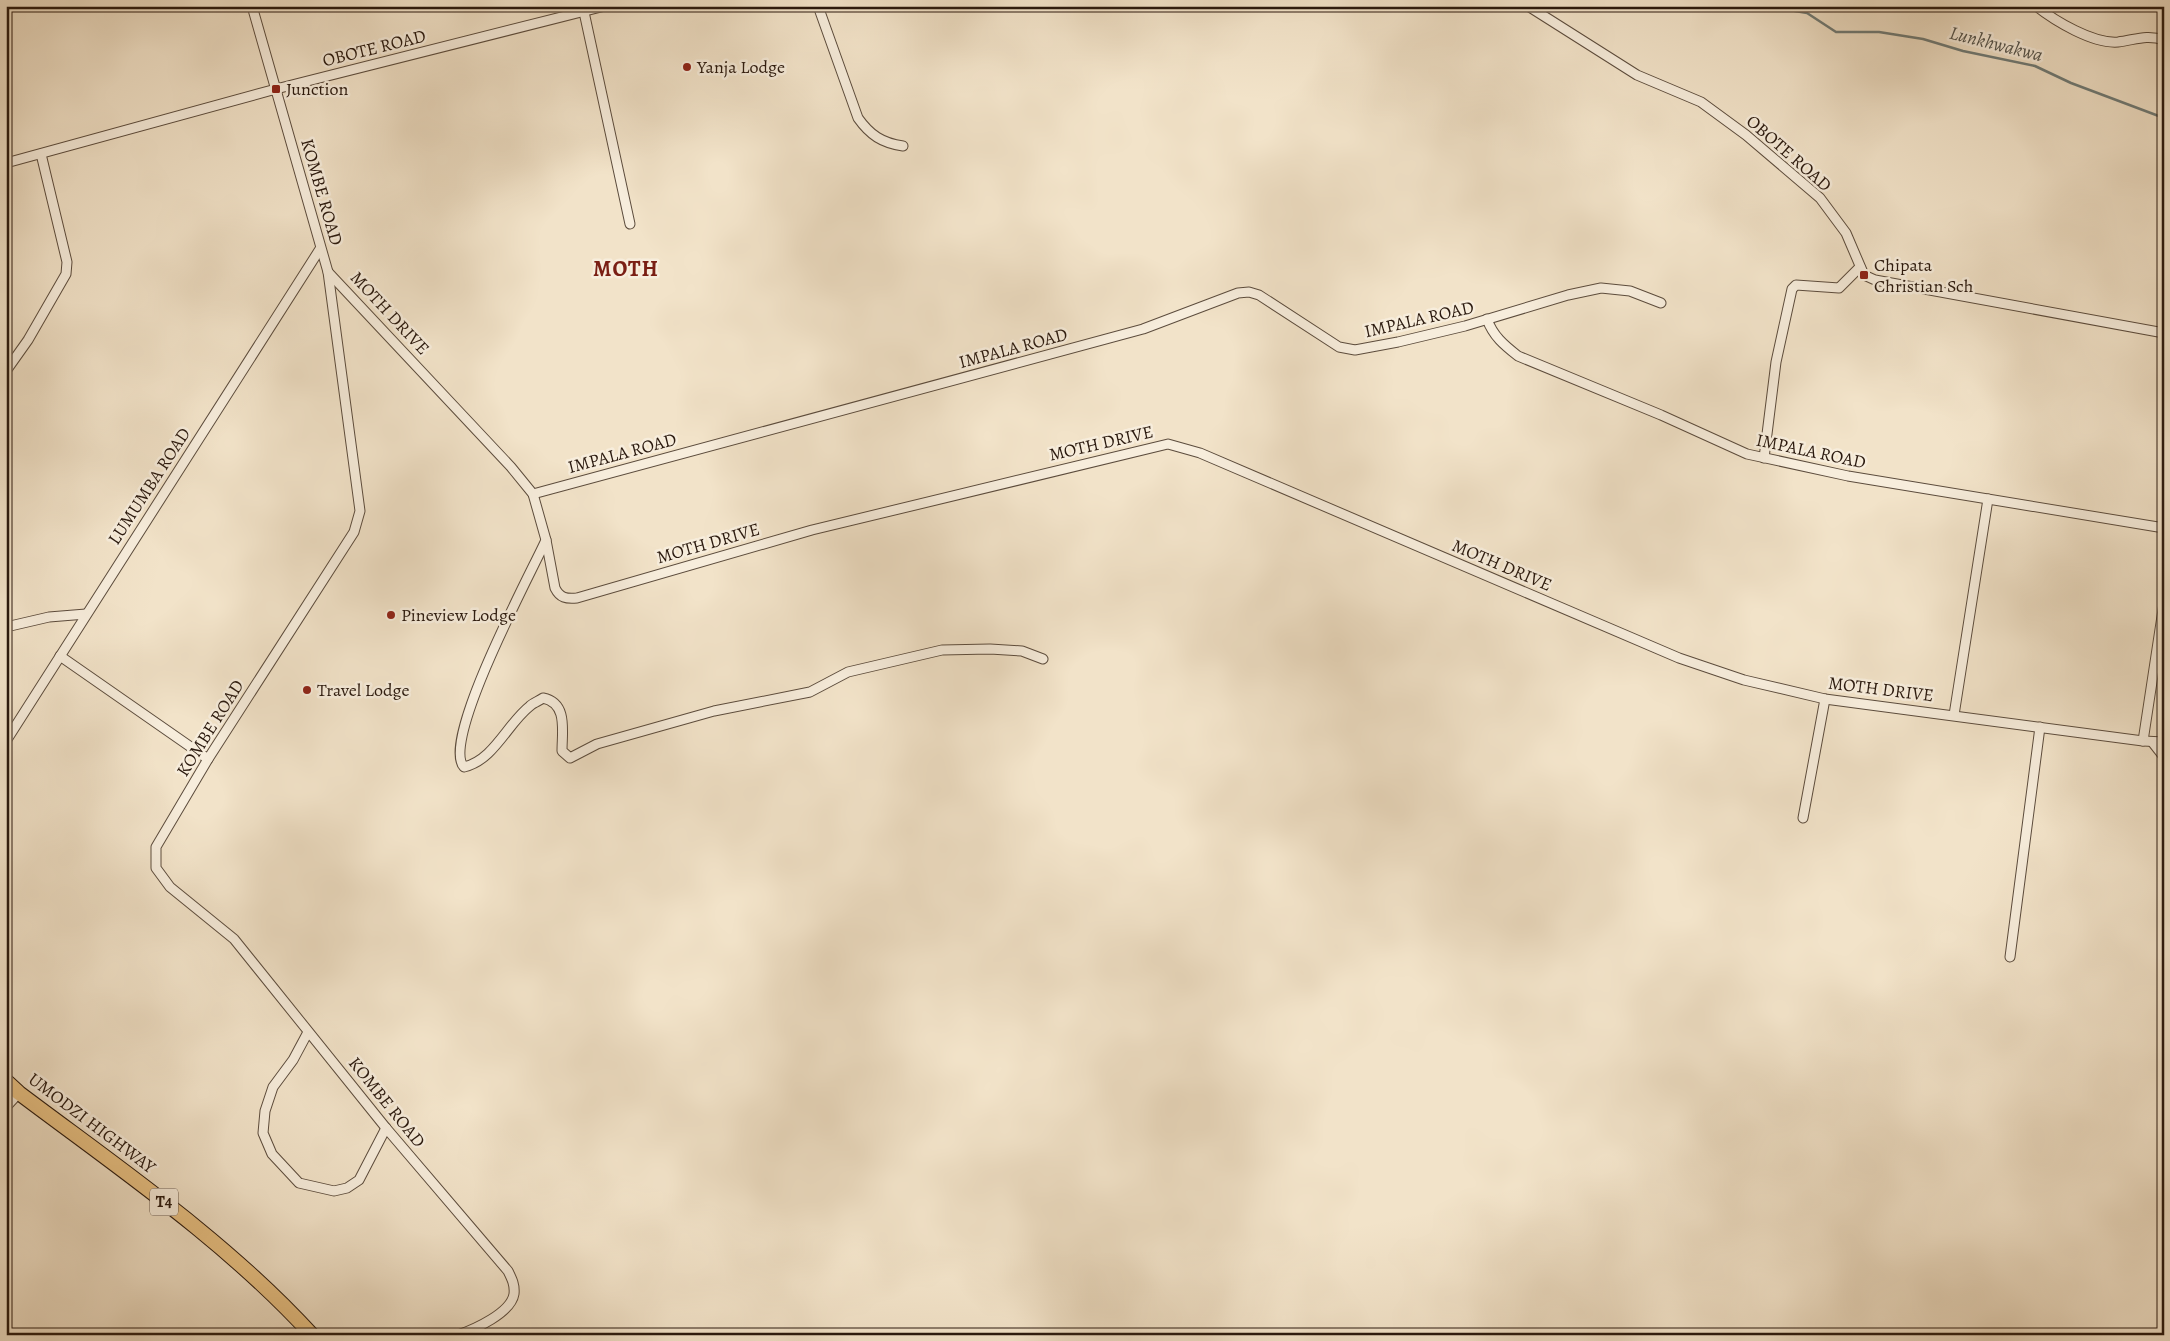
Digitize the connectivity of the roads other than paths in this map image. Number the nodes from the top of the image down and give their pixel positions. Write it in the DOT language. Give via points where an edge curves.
graph roads {
  1 [pos="252,6"];
  2 [pos="605,6"];
  3 [pos="818,6"];
  4 [pos="1528,6"];
  5 [pos="2037,7"];
  6 [pos="566,11"];
  7 [pos="584,12"];
  8 [pos="2164,40"];
  9 [pos="276,89"];
  10 [pos="903,146"];
  11 [pos="41,154"];
  12 [pos="6,163"];
  13 [pos="630,224"];
  14 [pos="320,249"];
  15 [pos="1860,267"];
  16 [pos="328,272"];
  17 [pos="1661,303"];
  18 [pos="1487,319"];
  19 [pos="2164,333"];
  20 [pos="6,371"];
  21 [pos="1764,458"];
  22 [pos="533,494"];
  23 [pos="1988,499"];
  24 [pos="2164,528"];
  25 [pos="546,540"];
  26 [pos="2164,604"];
  27 [pos="86,614"];
  28 [pos="6,627"];
  29 [pos="60,656"];
  30 [pos="1043,659"];
  31 [pos="1825,699"];
  32 [pos="1954,714"];
  33 [pos="2040,727"];
  34 [pos="6,741"];
  35 [pos="2148,742"];
  36 [pos="2164,742"];
  37 [pos="2164,757"];
  38 [pos="208,759"];
  39 [pos="1803,818"];
  40 [pos="2010,957"];
  41 [pos="308,1032"];
  42 [pos="6,1081"];
  43 [pos="19,1093"];
  44 [pos="6,1107"];
  45 [pos="386,1128"];
  46 [pos="6,1329"];
  47 [pos="7,1335"];
  48 [pos="312,1335"];
  49 [pos="458,1335"];
  1 -- 9 [label="street, KOMBE ROAD"];
  2 -- 7 [label="street, OBOTE ROAD"];
  3 -- 10 [label="street" via="858,118 868,133 890,145"];
  4 -- 15 [label="street, OBOTE ROAD" via="1637,75 1701,102 1746,134 1820,198 1846,233"];
  5 -- 8 [label="street" via="2053,19 2105,42 2142,36"];
  6 -- 7 [label="street, OBOTE ROAD"];
  6 -- 9 [label="street, OBOTE ROAD"];
  7 -- 13 [label="street"];
  9 -- 11 [label="street, OBOTE ROAD"];
  9 -- 14 [label="street, KOMBE ROAD"];
  11 -- 12 [label="street, OBOTE ROAD"];
  11 -- 20 [label="street" via="68,262 66,274"];
  14 -- 16 [label="street, KOMBE ROAD"];
  14 -- 27 [label="street, LUMUMBA ROAD"];
  15 -- 19 [label="street" via="1864,275 1875,280"];
  15 -- 21 [label="street" via="1839,288 1803,284 1792,289 1776,362"];
  16 -- 22 [label="street, MOTH DRIVE" via="498,452"];
  16 -- 38 [label="street, KOMBE ROAD" via="360,511 358,522"];
  17 -- 18 [label="street, IMPALA ROAD" via="1630,291 1601,288 1568,294"];
  18 -- 21 [label="street, IMPALA ROAD" via="1500,342 1518,356 1747,454"];
  18 -- 22 [label="street, IMPALA ROAD" via="1398,342 1348,350 1339,348 1259,295 1238,293 1143,329"];
  21 -- 23 [label="street, IMPALA ROAD" via="1848,476"];
  22 -- 25 [label="street, MOTH DRIVE"];
  23 -- 24 [label="street, IMPALA ROAD"];
  23 -- 32 [label="street"];
  25 -- 30 [label="street" via="473,696 459,744 464,767 475,765 530,706 543,698 553,700 561,711 562,751 570,758 597,744 714,711 810,692 848,672 942,650 1022,651"];
  25 -- 31 [label="street, MOTH DRIVE" via="558,594 568,599 577,598 812,530 1168,444 1200,453 1680,658 1744,680"];
  26 -- 35 [label="street"];
  27 -- 28 [label="street" via="48,617"];
  27 -- 29 [label="street, LUMUMBA ROAD"];
  29 -- 34 [label="street, LUMUMBA ROAD"];
  29 -- 38 [label="street"];
  31 -- 32 [label="street, MOTH DRIVE"];
  31 -- 39 [label="street"];
  32 -- 33 [label="street, MOTH DRIVE"];
  33 -- 35 [label="street, MOTH DRIVE"];
  33 -- 40 [label="street"];
  35 -- 36 [label="street, MOTH DRIVE"];
  35 -- 37 [label="street"];
  38 -- 41 [label="street, KOMBE ROAD" via="156,847 156,868 170,887 234,939"];
  41 -- 45 [label="street, KOMBE ROAD"];
  41 -- 45 [label="street" via="273,1087 265,1111 263,1132 272,1154 299,1183 340,1190 359,1180"];
  42 -- 43 [label="highway, UMODZI HIGHWAY / T4"];
  43 -- 44 [label="street"];
  43 -- 48 [label="highway, UMODZI HIGHWAY / T4" via="186,1218 263,1285"];
  45 -- 49 [label="street, KOMBE ROAD" via="508,1271 514,1283 514,1296 506,1307 473,1330"];
  46 -- 47 [label="street"];
}
